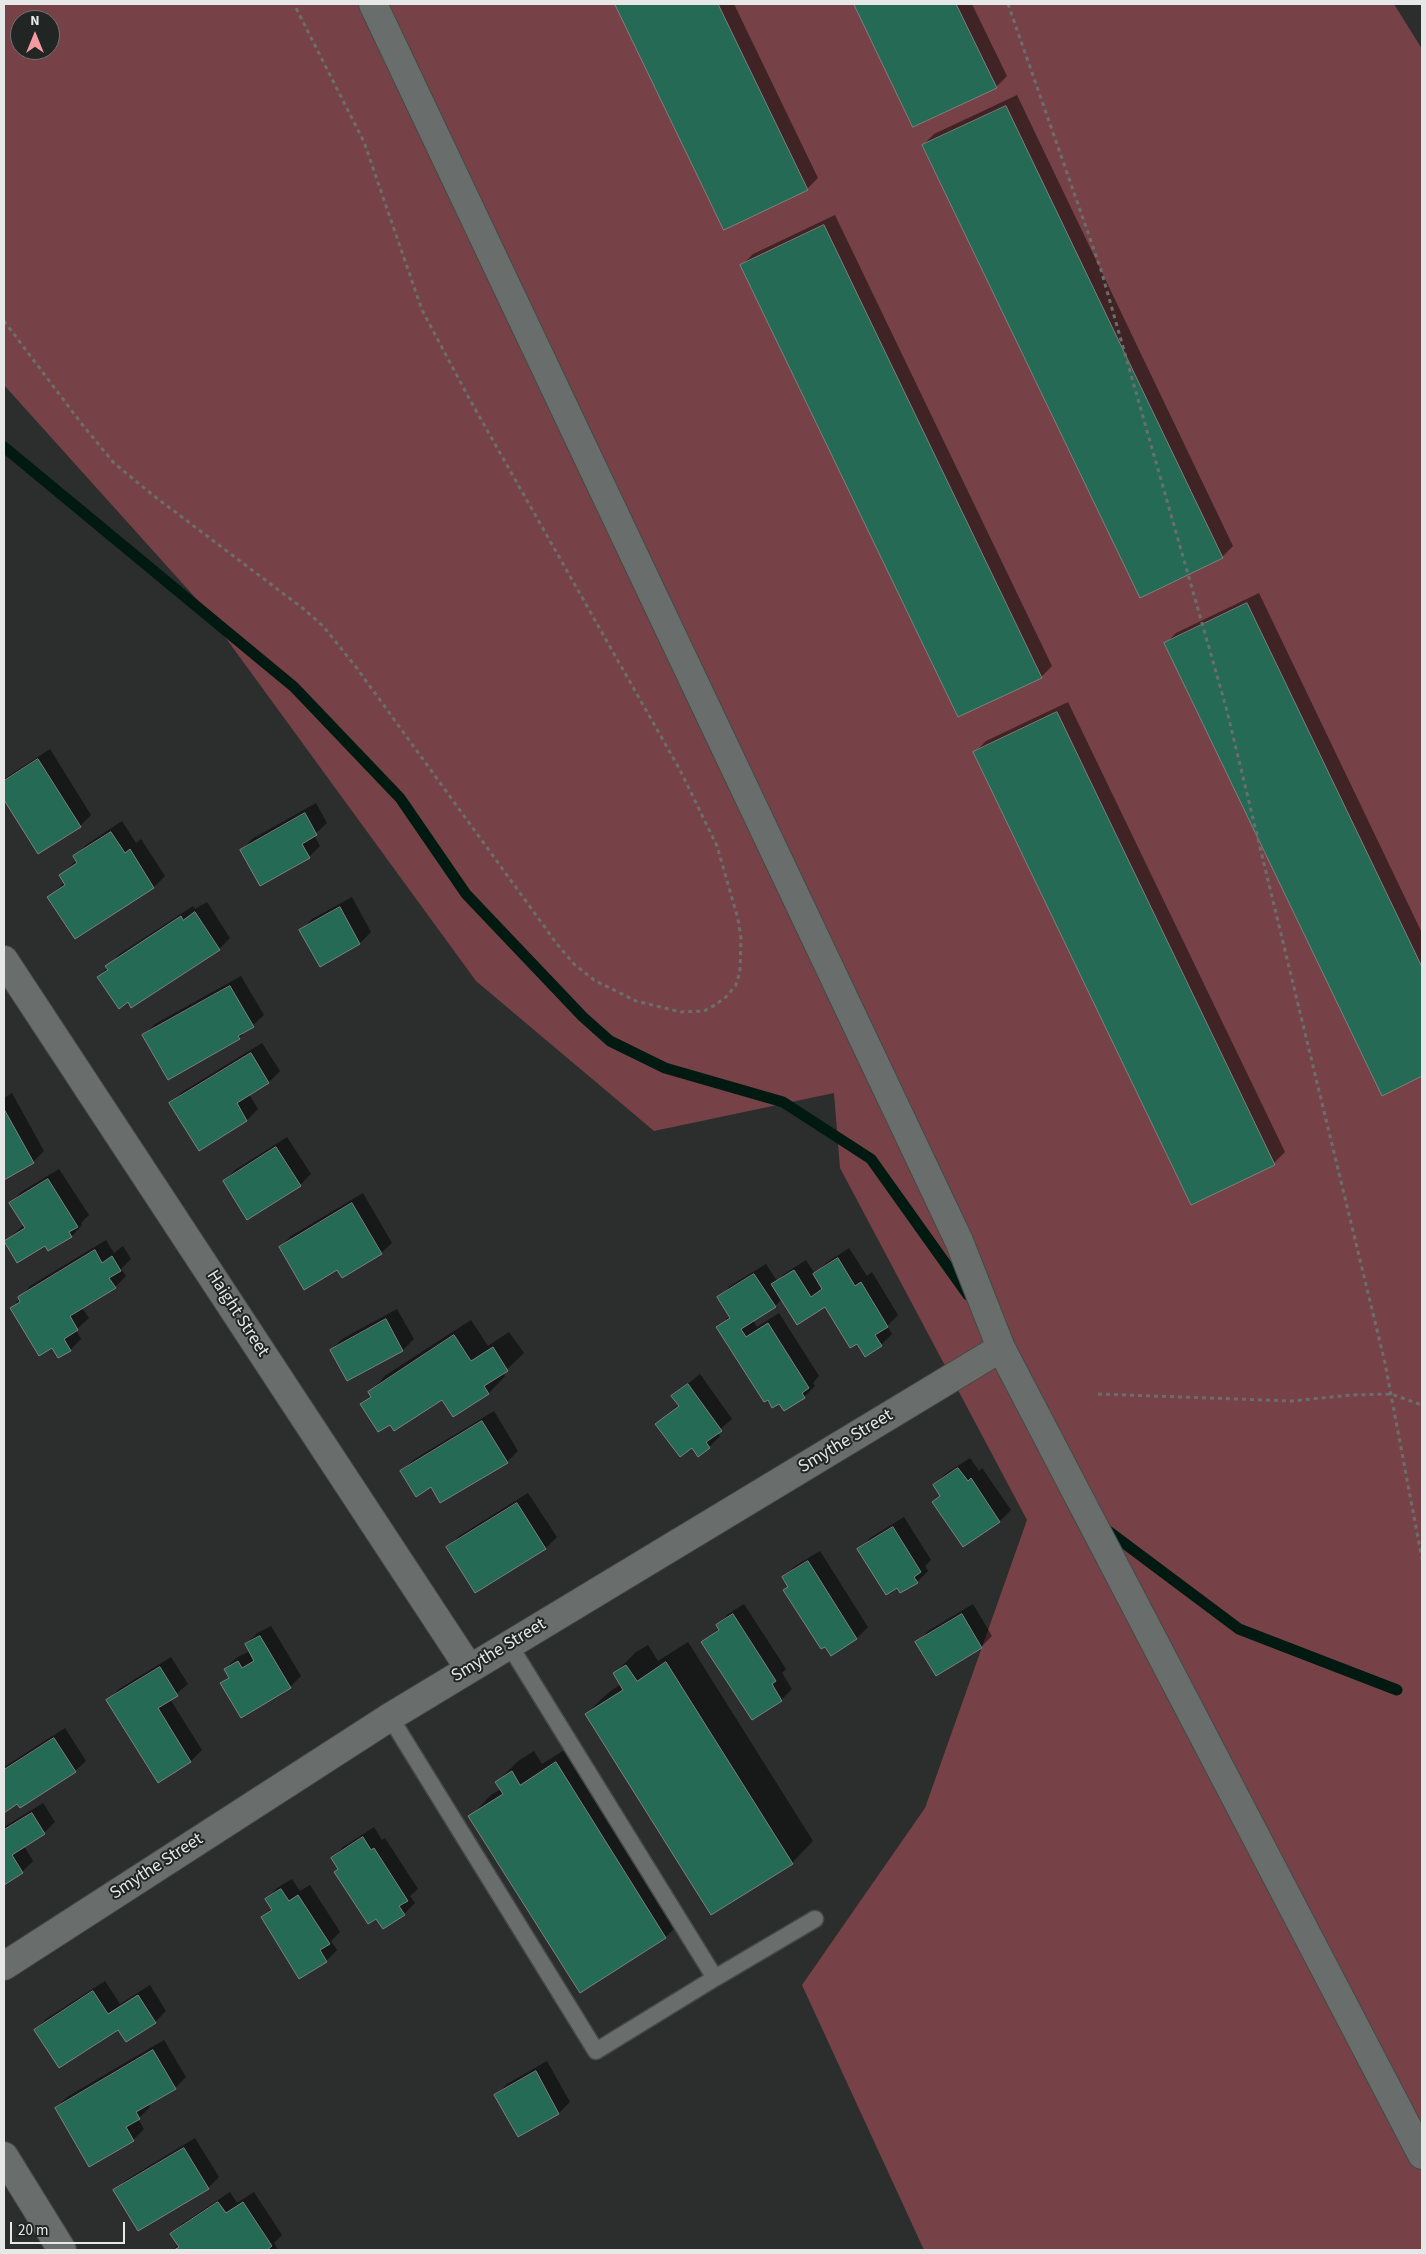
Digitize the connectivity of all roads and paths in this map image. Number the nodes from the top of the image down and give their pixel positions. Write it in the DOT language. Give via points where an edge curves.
graph roads {
  1 [pos="294,4"];
  2 [pos="373,4"];
  3 [pos="1008,4"];
  4 [pos="4,321"];
  5 [pos="4,960"];
  6 [pos="1001,1348"];
  7 [pos="1098,1394"];
  8 [pos="1391,1394"];
  9 [pos="1422,1405"];
  10 [pos="1422,1559"];
  11 [pos="510,1646"];
  12 [pos="469,1668"];
  13 [pos="390,1717"];
  14 [pos="815,1919"];
  15 [pos="4,1966"];
  16 [pos="715,1978"];
  17 [pos="1422,2154"];
  18 [pos="4,2156"];
  19 [pos="62,2250"];
  1 -- 4 [label="path" via="364,142 422,310 680,770 717,846 734,900 741,939 740,971 736,985 726,997 704,1011 665,1010 624,996 594,980 574,964 329,633 288,596 114,463"];
  2 -- 6 [label="street" via="959,1241"];
  3 -- 8 [label="path" via="1101,270 1226,707"];
  5 -- 12 [label="street, Haight Street"];
  6 -- 11 [label="street, Smythe Street"];
  6 -- 17 [label="street"];
  7 -- 8 [label="path" via="1292,1401"];
  8 -- 9 [label="path"];
  8 -- 10 [label="path"];
  11 -- 12 [label="street, Smythe Street"];
  11 -- 16 [label="lane"];
  12 -- 13 [label="street, Smythe Street"];
  13 -- 15 [label="street, Smythe Street"];
  13 -- 16 [label="lane" via="596,2051"];
  14 -- 16 [label="lane"];
  18 -- 19 [label="street"];
}
